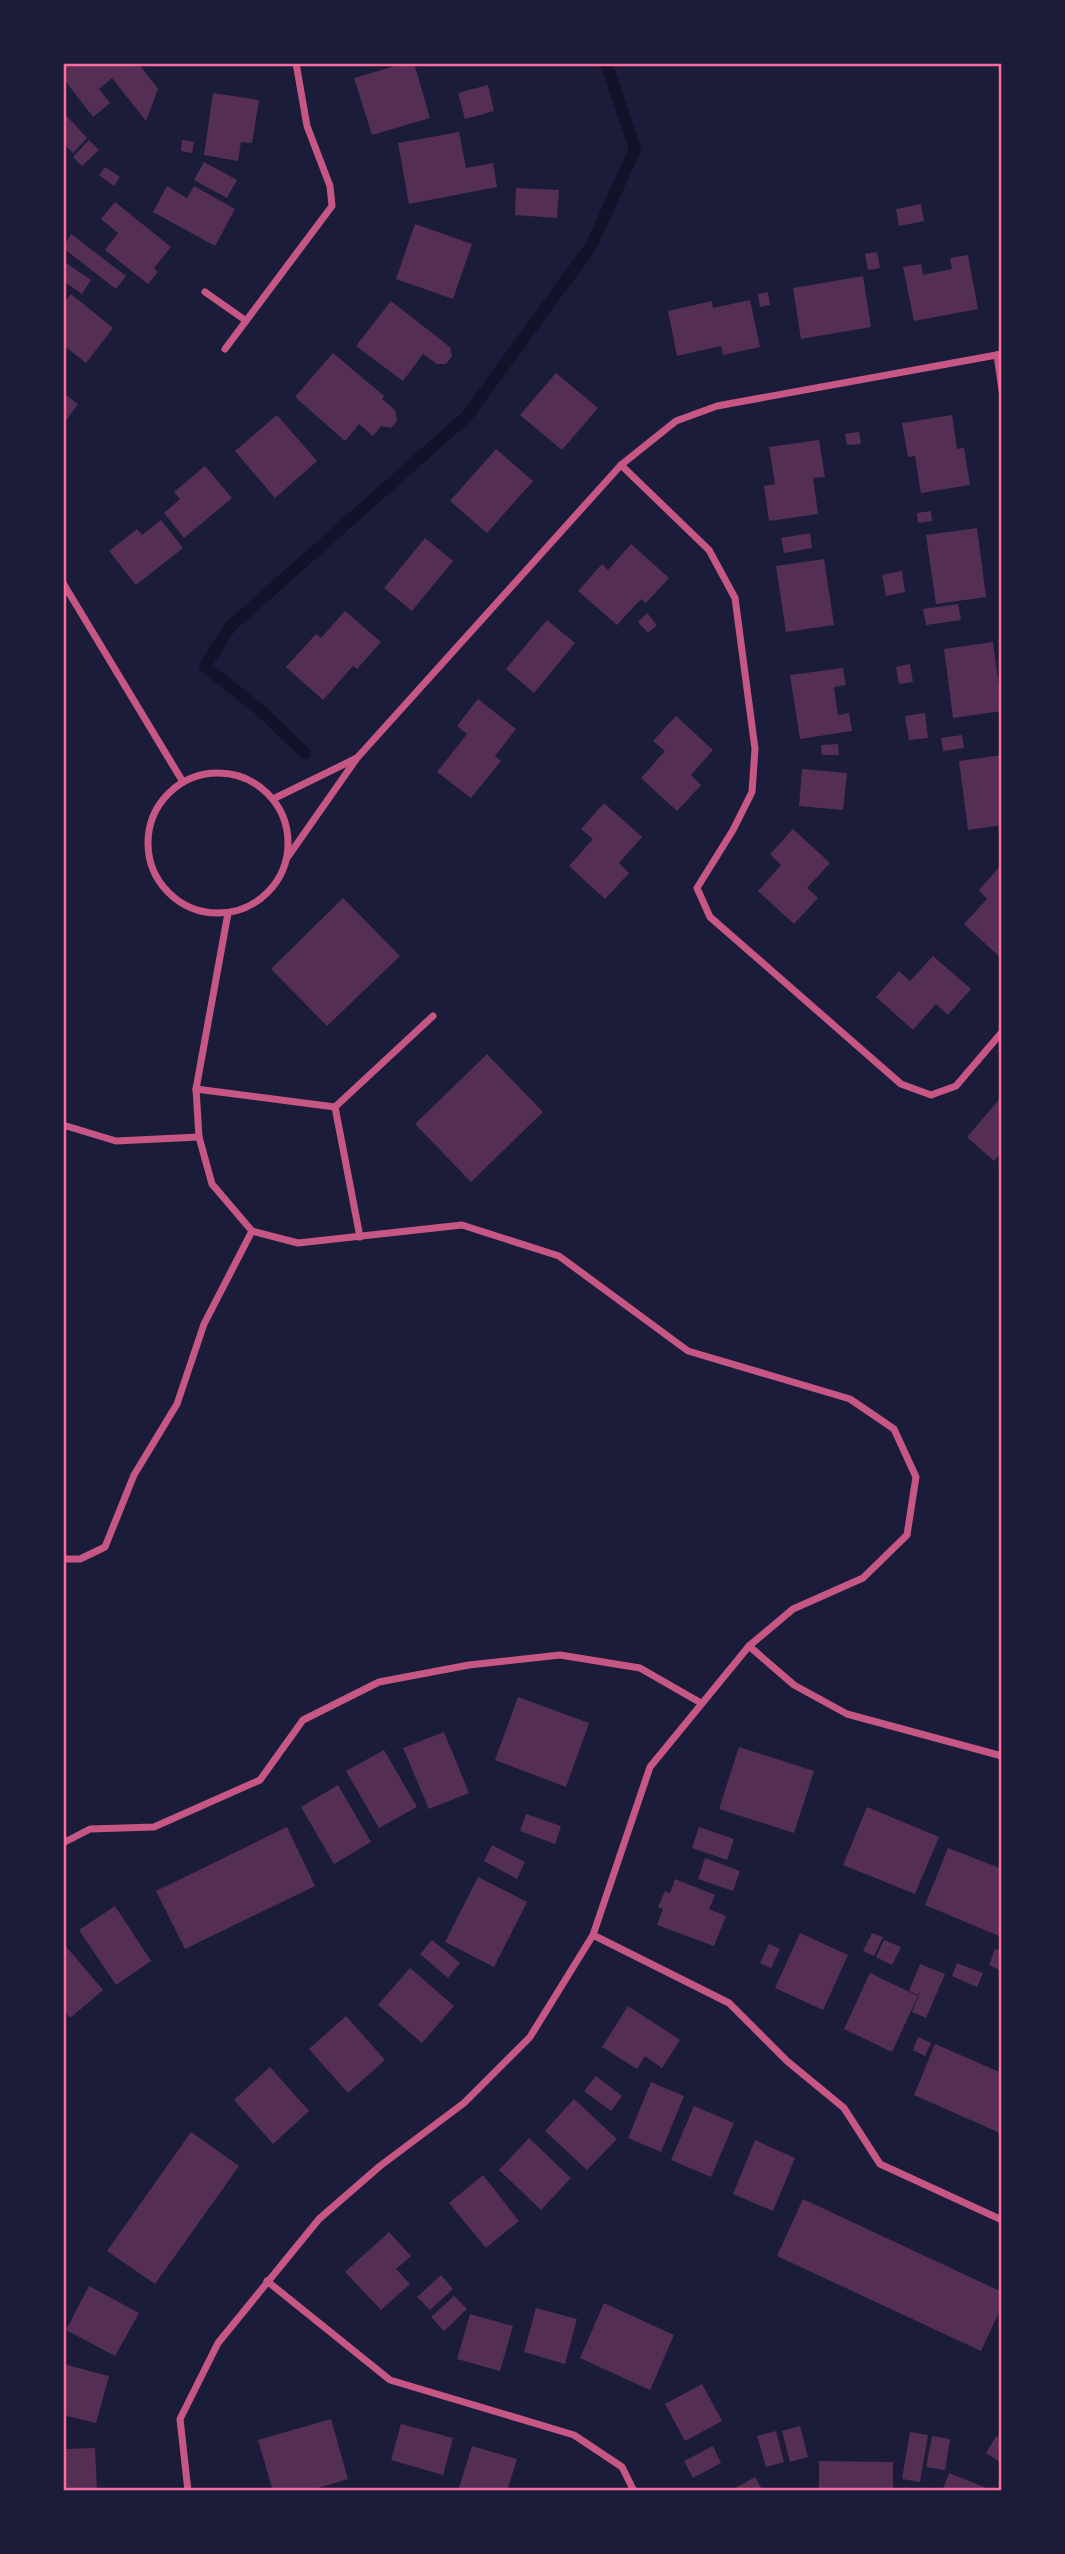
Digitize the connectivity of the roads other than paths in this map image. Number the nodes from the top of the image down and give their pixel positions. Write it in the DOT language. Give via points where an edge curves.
graph roads {
  1 [pos="296,63"];
  2 [pos="205,292"];
  3 [pos="246,320"];
  4 [pos="225,349"];
  5 [pos="1000,355"];
  6 [pos="1002,390"];
  7 [pos="621,465"];
  8 [pos="63,583"];
  9 [pos="357,758"];
  10 [pos="183,782"];
  11 [pos="273,799"];
  12 [pos="287,858"];
  13 [pos="228,913"];
  14 [pos="433,1016"];
  15 [pos="1002,1032"];
  16 [pos="196,1089"];
  17 [pos="335,1107"];
  18 [pos="63,1125"];
  19 [pos="199,1137"];
  20 [pos="252,1231"];
  21 [pos="359,1237"];
  22 [pos="63,1559"];
  23 [pos="750,1646"];
  24 [pos="701,1703"];
  25 [pos="1002,1756"];
  26 [pos="63,1843"];
  27 [pos="593,1935"];
  28 [pos="1002,2220"];
  29 [pos="267,2281"];
  30 [pos="188,2491"];
  31 [pos="634,2491"];
  1 -- 3 [label="street" via="307,126 330,186 332,206"];
  2 -- 3 [label="street"];
  3 -- 4 [label="street"];
  5 -- 6 [label="street"];
  5 -- 7 [label="street" via="717,406 676,421"];
  7 -- 9 [label="street"];
  7 -- 15 [label="street" via="709,550 735,598 755,749 752,792 697,888 710,917 901,1084 931,1094 956,1086"];
  8 -- 10 [label="street"];
  9 -- 11 [label="street"];
  9 -- 12 [label="street"];
  10 -- 11 [label="street" via="221,773 258,786"];
  10 -- 13 [label="street" via="164,798 152,819 148,842 151,866 163,887 181,903 204,912"];
  11 -- 12 [label="street" via="288,837"];
  12 -- 13 [label="street" via="266,895"];
  13 -- 16 [label="street"];
  14 -- 17 [label="street"];
  16 -- 17 [label="street"];
  16 -- 19 [label="street"];
  17 -- 21 [label="street"];
  18 -- 19 [label="street" via="116,1141"];
  19 -- 20 [label="street" via="212,1184"];
  20 -- 21 [label="street" via="299,1243"];
  20 -- 22 [label="street" via="204,1324 177,1404 134,1475 105,1547 79,1559"];
  21 -- 23 [label="street" via="462,1225 559,1256 688,1351 850,1399 894,1429 916,1477 907,1535 863,1578 793,1609"];
  23 -- 24 [label="street"];
  23 -- 25 [label="street" via="794,1685 847,1714"];
  24 -- 26 [label="street" via="639,1668 561,1655 469,1665 379,1682 303,1720 260,1780 154,1827 90,1829"];
  24 -- 27 [label="street" via="650,1767"];
  27 -- 28 [label="street" via="729,2003 787,2061 844,2108 880,2164"];
  27 -- 29 [label="street" via="530,2037 464,2103 319,2219"];
  29 -- 30 [label="street" via="218,2343 180,2420"];
  29 -- 31 [label="street" via="390,2380 574,2435 622,2468"];
}
